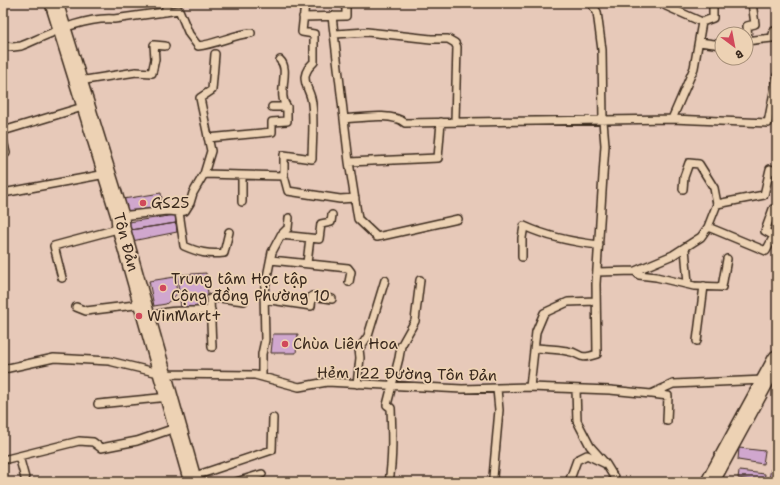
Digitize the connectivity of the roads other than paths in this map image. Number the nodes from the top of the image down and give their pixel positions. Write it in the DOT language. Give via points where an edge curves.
graph roads {
  1 [pos="54,3"];
  2 [pos="166,3"];
  3 [pos="305,3"];
  4 [pos="346,3"];
  5 [pos="592,3"];
  6 [pos="713,3"];
  7 [pos="752,3"];
  8 [pos="666,6"];
  9 [pos="166,12"];
  10 [pos="332,16"];
  11 [pos="303,17"];
  12 [pos="702,22"];
  13 [pos="747,26"];
  14 [pos="62,28"];
  15 [pos="777,31"];
  16 [pos="251,33"];
  17 [pos="335,34"];
  18 [pos="754,40"];
  19 [pos="699,42"];
  20 [pos="714,44"];
  21 [pos="3,46"];
  22 [pos="165,46"];
  23 [pos="214,54"];
  24 [pos="280,60"];
  25 [pos="777,76"];
  26 [pos="79,81"];
  27 [pos="86,106"];
  28 [pos="272,107"];
  29 [pos="287,107"];
  30 [pos="344,119"];
  31 [pos="672,119"];
  32 [pos="455,121"];
  33 [pos="602,121"];
  34 [pos="441,122"];
  35 [pos="3,131"];
  36 [pos="208,138"];
  37 [pos="3,140"];
  38 [pos="6,153"];
  39 [pos="349,162"];
  40 [pos="777,171"];
  41 [pos="106,174"];
  42 [pos="204,174"];
  43 [pos="242,176"];
  44 [pos="284,176"];
  45 [pos="683,189"];
  46 [pos="3,193"];
  47 [pos="355,198"];
  48 [pos="242,202"];
  49 [pos="717,204"];
  50 [pos="777,210"];
  51 [pos="179,212"];
  52 [pos="332,215"];
  53 [pos="289,218"];
  54 [pos="458,219"];
  55 [pos="120,222"];
  56 [pos="708,227"];
  57 [pos="229,232"];
  58 [pos="281,235"];
  59 [pos="310,238"];
  60 [pos="599,246"];
  61 [pos="685,248"];
  62 [pos="522,258"];
  63 [pos="727,259"];
  64 [pos="271,260"];
  65 [pos="307,263"];
  66 [pos="635,271"];
  67 [pos="597,272"];
  68 [pos="62,278"];
  69 [pos="386,280"];
  70 [pos="420,280"];
  71 [pos="350,282"];
  72 [pos="688,284"];
  73 [pos="704,286"];
  74 [pos="264,299"];
  75 [pos="332,299"];
  76 [pos="244,301"];
  77 [pos="596,301"];
  78 [pos="76,307"];
  79 [pos="211,310"];
  80 [pos="146,312"];
  81 [pos="697,341"];
  82 [pos="212,347"];
  83 [pos="535,348"];
  84 [pos="777,359"];
  85 [pos="4,369"];
  86 [pos="163,374"];
  87 [pos="262,377"];
  88 [pos="764,380"];
  89 [pos="357,384"];
  90 [pos="392,385"];
  91 [pos="530,387"];
  92 [pos="497,389"];
  93 [pos="576,389"];
  94 [pos="651,394"];
  95 [pos="170,398"];
  96 [pos="98,404"];
  97 [pos="274,418"];
  98 [pos="667,421"];
  99 [pos="178,427"];
  100 [pos="19,456"];
  101 [pos="3,460"];
  102 [pos="606,464"];
  103 [pos="262,474"];
  104 [pos="193,479"];
  105 [pos="26,482"];
  106 [pos="236,482"];
  107 [pos="389,482"];
  108 [pos="495,482"];
  109 [pos="569,482"];
  110 [pos="617,482"];
  111 [pos="710,482"];
  1 -- 14 [label="street, Tôn Đản"];
  2 -- 9 [label="lane"];
  3 -- 11 [label="lane"];
  4 -- 10 [label="lane" via="346,16"];
  5 -- 33 [label="lane" via="597,12 602,50"];
  6 -- 12 [label="lane" via="713,18"];
  7 -- 13 [label="lane" via="755,24"];
  8 -- 12 [label="lane"];
  9 -- 14 [label="lane" via="105,19"];
  9 -- 16 [label="lane" via="179,10 189,34 198,46"];
  10 -- 11 [label="lane"];
  10 -- 17 [label="lane"];
  11 -- 44 [label="lane" via="302,32 314,34 314,62 307,69 305,78 306,88 311,97 312,159 284,155"];
  12 -- 19 [label="lane"];
  14 -- 21 [label="lane" via="21,46"];
  14 -- 26 [label="street, Tôn Đản"];
  15 -- 18 [label="lane" via="774,31 772,38"];
  17 -- 30 [label="lane"];
  17 -- 32 [label="lane" via="367,32 431,39 448,38 455,42"];
  19 -- 20 [label="lane"];
  19 -- 31 [label="lane" via="694,68"];
  22 -- 26 [label="lane" via="154,44 155,59 152,73 136,72"];
  23 -- 36 [label="lane" via="212,90 200,98"];
  24 -- 29 [label="lane" via="283,65 284,100"];
  25 -- 31 [label="lane" via="768,123"];
  26 -- 27 [label="street, Tôn Đản"];
  27 -- 35 [label="lane"];
  27 -- 41 [label="street, Tôn Đản"];
  28 -- 29 [label="lane"];
  29 -- 36 [label="lane" via="287,121 272,122 272,132"];
  30 -- 34 [label="lane" via="371,117 400,118 405,123"];
  30 -- 39 [label="lane"];
  31 -- 33 [label="lane"];
  32 -- 33 [label="lane"];
  32 -- 34 [label="lane"];
  33 -- 60 [label="lane" via="605,167"];
  34 -- 39 [label="lane" via="438,158"];
  36 -- 42 [label="lane" via="210,151"];
  37 -- 38 [label="lane"];
  39 -- 47 [label="lane"];
  40 -- 49 [label="lane" via="770,169 764,195"];
  41 -- 46 [label="lane"];
  41 -- 55 [label="street, Tôn Đản"];
  42 -- 43 [label="lane"];
  42 -- 51 [label="lane" via="190,204 185,211"];
  43 -- 44 [label="lane"];
  43 -- 48 [label="lane"];
  44 -- 47 [label="lane" via="288,191 340,199"];
  45 -- 49 [label="lane" via="689,163 699,164 714,188"];
  47 -- 54 [label="lane" via="358,219 377,237"];
  49 -- 56 [label="lane"];
  50 -- 56 [label="lane" via="773,209 765,231 774,236 766,250"];
  51 -- 55 [label="lane" via="167,211"];
  51 -- 57 [label="lane" via="184,246 196,251 208,255 224,253"];
  52 -- 59 [label="lane" via="331,222 321,224 319,240"];
  53 -- 58 [label="lane" via="288,228"];
  55 -- 68 [label="lane" via="54,246"];
  55 -- 80 [label="street, Tôn Đản"];
  56 -- 61 [label="lane" via="702,237"];
  58 -- 59 [label="lane"];
  58 -- 64 [label="lane"];
  59 -- 65 [label="lane"];
  60 -- 62 [label="lane" via="572,242 524,226"];
  60 -- 67 [label="lane"];
  61 -- 66 [label="lane" via="673,256"];
  61 -- 72 [label="lane"];
  63 -- 73 [label="lane" via="722,287"];
  64 -- 65 [label="lane"];
  64 -- 74 [label="lane"];
  65 -- 71 [label="lane" via="348,268 351,272"];
  66 -- 67 [label="lane"];
  66 -- 72 [label="lane" via="639,275"];
  67 -- 77 [label="lane"];
  69 -- 89 [label="lane" via="368,336 359,349"];
  70 -- 90 [label="lane" via="415,321 400,346 400,358"];
  72 -- 73 [label="lane"];
  73 -- 81 [label="lane"];
  74 -- 75 [label="lane" via="312,306 312,296"];
  74 -- 87 [label="lane" via="265,340"];
  76 -- 79 [label="lane" via="210,299"];
  77 -- 83 [label="lane" via="568,302 544,313 536,332"];
  77 -- 83 [label="lane" via="597,354 580,357 571,351"];
  78 -- 80 [label="lane" via="86,311"];
  79 -- 80 [label="lane" via="192,313 181,310 157,314"];
  79 -- 82 [label="lane"];
  80 -- 86 [label="street, Tôn Đản"];
  83 -- 91 [label="lane"];
  84 -- 88 [label="street"];
  85 -- 86 [label="lane, Hẻm 122 Đường Tôn Đản" via="54,358 108,361"];
  86 -- 87 [label="lane, Hẻm 122 Đường Tôn Đản"];
  86 -- 95 [label="street, Tôn Đản"];
  87 -- 89 [label="lane, Hẻm 122 Đường Tôn Đản" via="299,387 327,382"];
  88 -- 94 [label="lane, Hẻm 122 Đường Tôn Đản" via="673,384"];
  88 -- 111 [label="street"];
  89 -- 90 [label="lane, Hẻm 122 Đường Tôn Đản"];
  90 -- 92 [label="lane, Hẻm 122 Đường Tôn Đản"];
  90 -- 107 [label="lane" via="387,405 391,408 392,424"];
  91 -- 92 [label="lane, Hẻm 122 Đường Tôn Đản"];
  91 -- 93 [label="lane, Hẻm 122 Đường Tôn Đản"];
  92 -- 108 [label="lane" via="499,410 493,476"];
  93 -- 94 [label="lane, Hẻm 122 Đường Tôn Đản"];
  93 -- 102 [label="lane" via="577,421 590,446"];
  94 -- 98 [label="lane, Hẻm 122 Đường Tôn Đản" via="668,396"];
  95 -- 96 [label="lane"];
  95 -- 99 [label="street, Tôn Đản"];
  97 -- 104 [label="lane" via="272,450"];
  99 -- 100 [label="lane" via="138,441 101,448 93,442 79,441"];
  99 -- 104 [label="street, Tôn Đản"];
  100 -- 101 [label="lane"];
  100 -- 105 [label="lane"];
  102 -- 109 [label="lane" via="587,455 577,460"];
  102 -- 110 [label="lane"];
  103 -- 106 [label="lane"];
}
